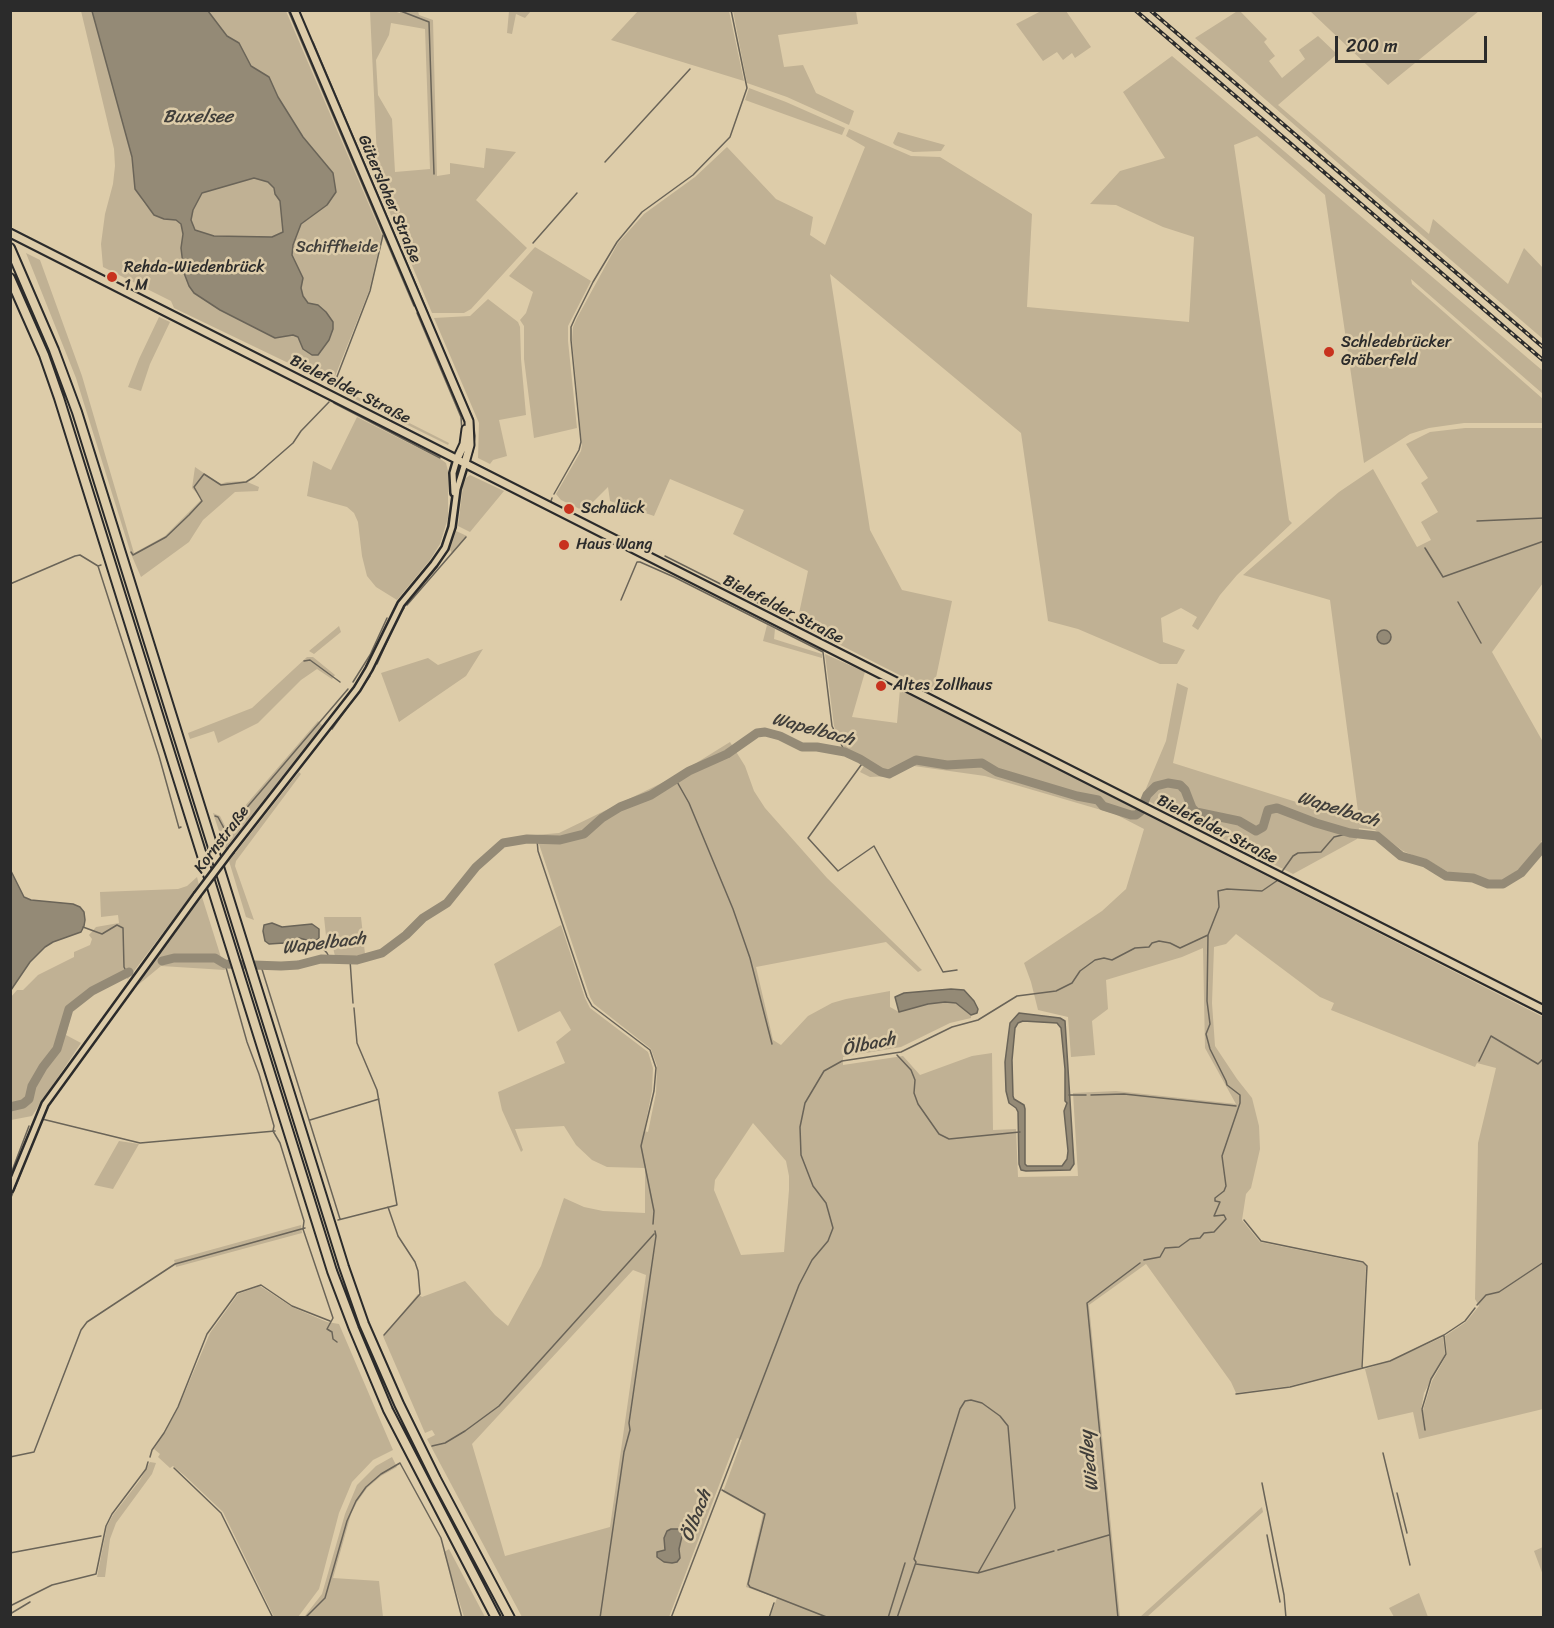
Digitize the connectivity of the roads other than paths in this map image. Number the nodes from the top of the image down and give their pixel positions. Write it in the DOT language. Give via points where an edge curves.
graph roads {
  1 [pos="294,10"];
  2 [pos="10,233"];
  3 [pos="12,251"];
  4 [pos="10,278"];
  5 [pos="459,398"];
  6 [pos="457,459"];
  7 [pos="465,463"];
  8 [pos="454,510"];
  9 [pos="1544,1010"];
  10 [pos="10,1189"];
  11 [pos="496,1617"];
  12 [pos="510,1617"];
  1 -- 5 [label="main road, Gütersloher Straße"];
  2 -- 6 [label="main road, Bielefelder Straße"];
  3 -- 12 [label="highway" via="77,412 364,1324 415,1438"];
  4 -- 11 [label="highway" via="59,398 316,1220 354,1329 388,1410"];
  5 -- 6 [label="main road, Gütersloher Straße" via="466,433"];
  5 -- 7 [label="main road, Gütersloher Straße" via="471,433"];
  6 -- 7 [label="main road, Bielefelder Straße"];
  6 -- 8 [label="street, Kornstraße" via="453,473"];
  7 -- 8 [label="street, Kornstraße"];
  7 -- 9 [label="main road, Bielefelder Straße"];
  8 -- 10 [label="street, Kornstraße, bridge" via="445,548 394,614 357,689 197,895 45,1104"];
}
